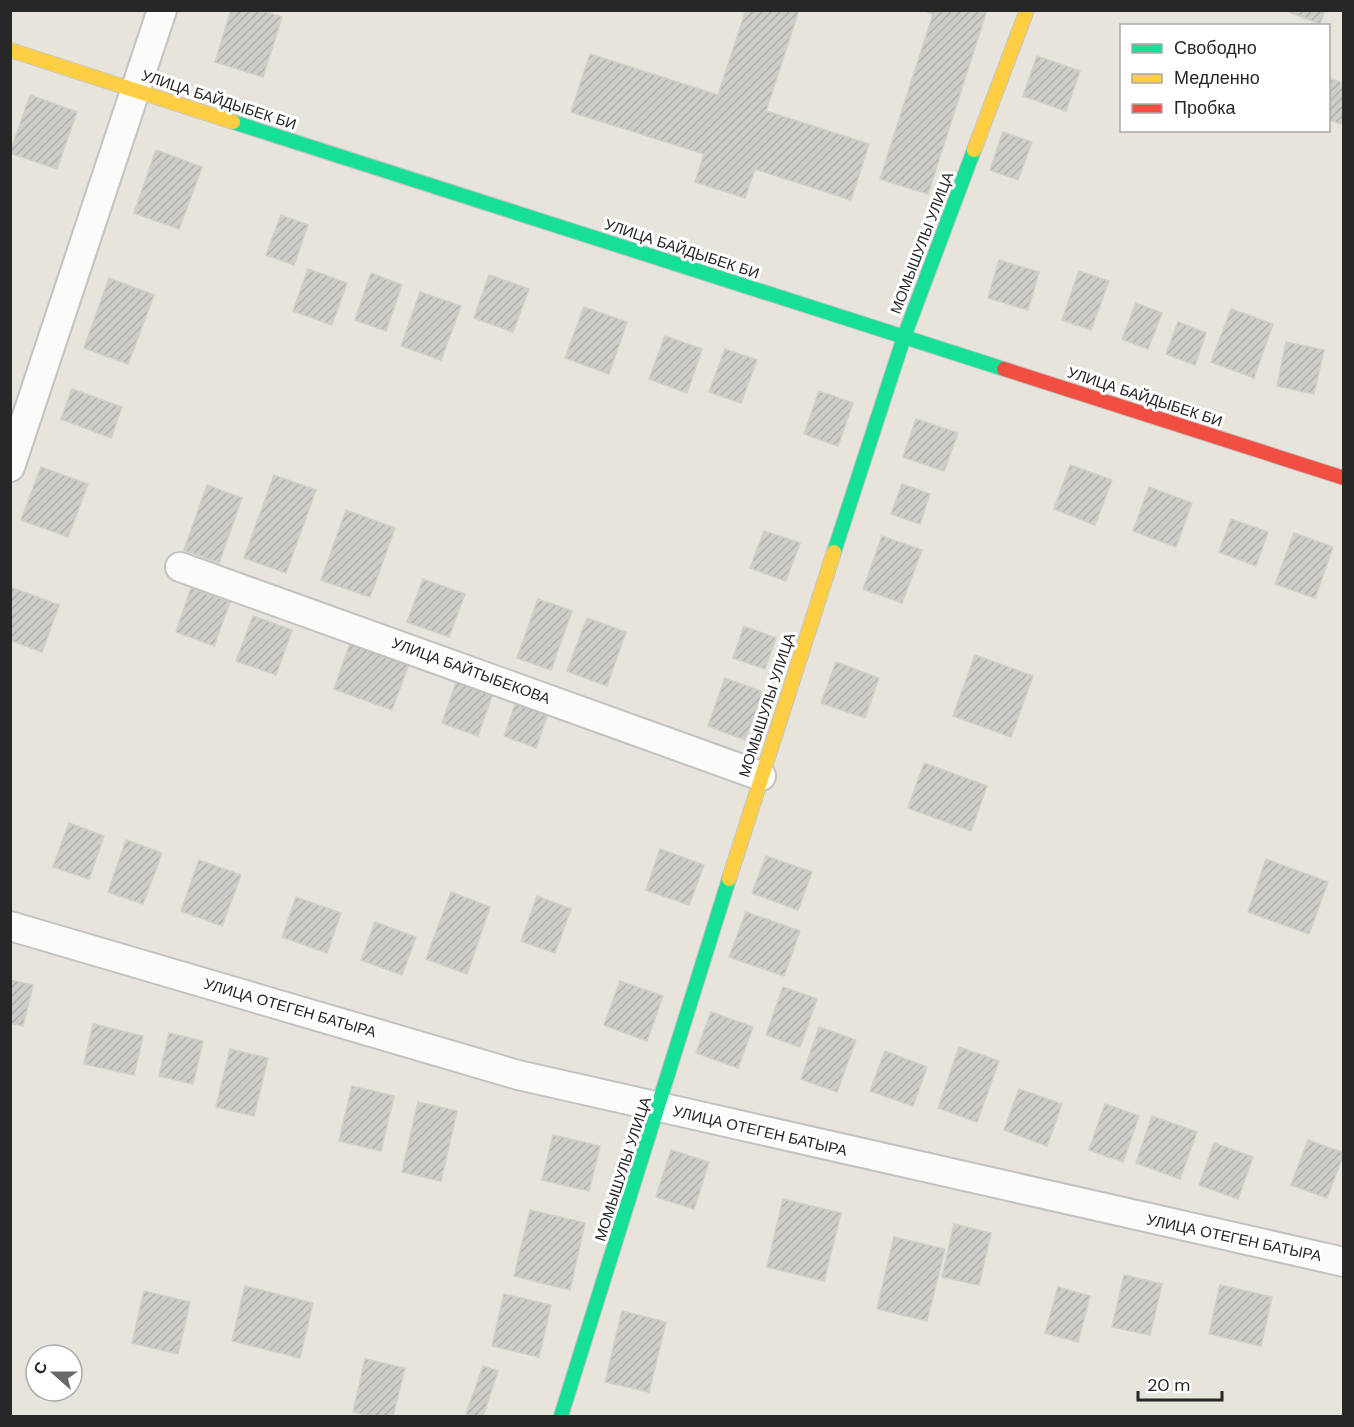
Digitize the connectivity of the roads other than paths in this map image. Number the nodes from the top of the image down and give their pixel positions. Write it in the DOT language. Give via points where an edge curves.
graph roads {
  1 [pos="162,10"];
  2 [pos="1028,10"];
  3 [pos="10,50"];
  4 [pos="135,91"];
  5 [pos="904,337"];
  6 [pos="10,466"];
  7 [pos="1344,478"];
  8 [pos="180,567"];
  9 [pos="761,776"];
  10 [pos="10,926"];
  11 [pos="660,1108"];
  12 [pos="1344,1262"];
  13 [pos="561,1416"];
  1 -- 4 [label="street"];
  2 -- 5 [label="street, МОМЫШУЛЫ УЛИЦА"];
  3 -- 4 [label="street, УЛИЦА БАЙДЫБЕК БИ"];
  4 -- 5 [label="street, УЛИЦА БАЙДЫБЕК БИ"];
  4 -- 6 [label="street"];
  5 -- 7 [label="street, УЛИЦА БАЙДЫБЕК БИ"];
  5 -- 9 [label="street, МОМЫШУЛЫ УЛИЦА"];
  8 -- 9 [label="street, УЛИЦА БАЙТЫБЕКОВА"];
  9 -- 11 [label="street, МОМЫШУЛЫ УЛИЦА"];
  10 -- 11 [label="street, УЛИЦА ОТЕГЕН БАТЫРА" via="518,1075"];
  11 -- 12 [label="street, УЛИЦА ОТЕГЕН БАТЫРА"];
  11 -- 13 [label="street, МОМЫШУЛЫ УЛИЦА"];
}
